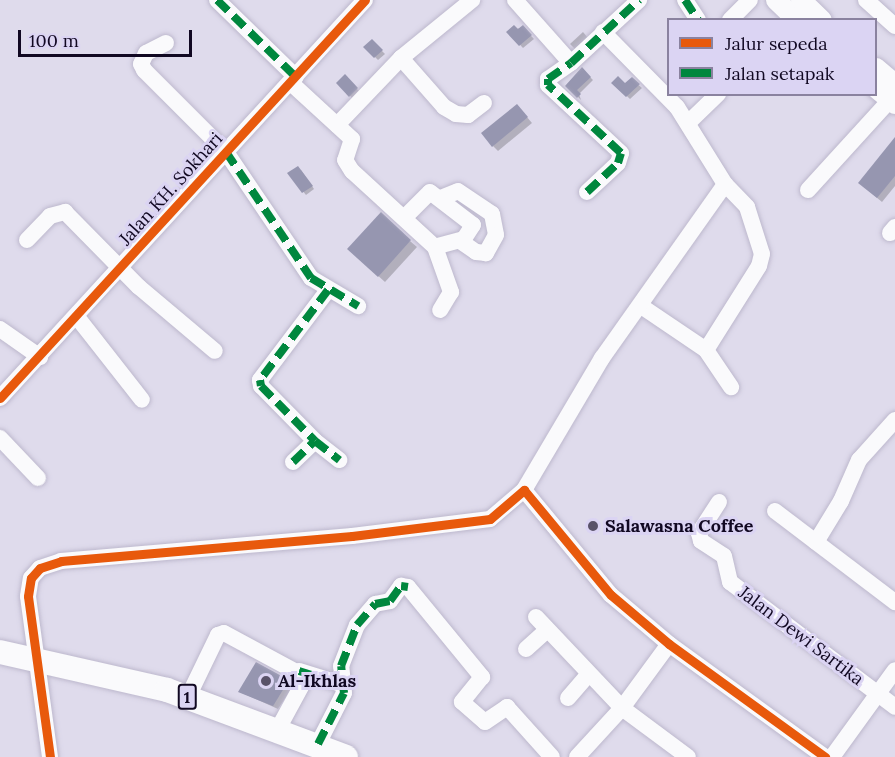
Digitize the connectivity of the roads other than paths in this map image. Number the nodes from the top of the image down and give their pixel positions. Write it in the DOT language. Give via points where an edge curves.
graph roads {
  1 [pos="217,0"];
  2 [pos="365,0"];
  3 [pos="472,0"];
  4 [pos="515,0"];
  5 [pos="639,0"];
  6 [pos="685,0"];
  7 [pos="750,0"];
  8 [pos="776,0"];
  9 [pos="866,0"];
  10 [pos="803,6"];
  11 [pos="697,18"];
  12 [pos="732,18"];
  13 [pos="819,18"];
  14 [pos="895,26"];
  15 [pos="603,32"];
  16 [pos="166,43"];
  17 [pos="400,58"];
  18 [pos="571,63"];
  19 [pos="877,70"];
  20 [pos="294,80"];
  21 [pos="889,94"];
  22 [pos="716,96"];
  23 [pos="484,103"];
  24 [pos="688,123"];
  25 [pos="337,125"];
  26 [pos="226,152"];
  27 [pos="725,184"];
  28 [pos="808,190"];
  29 [pos="587,192"];
  30 [pos="441,198"];
  31 [pos="405,217"];
  32 [pos="27,240"];
  33 [pos="460,241"];
  34 [pos="435,247"];
  35 [pos="120,270"];
  36 [pos="328,290"];
  37 [pos="358,306"];
  38 [pos="641,306"];
  39 [pos="440,310"];
  40 [pos="77,317"];
  41 [pos="0,329"];
  42 [pos="706,350"];
  43 [pos="215,351"];
  44 [pos="40,357"];
  45 [pos="731,387"];
  46 [pos="0,398"];
  47 [pos="142,400"];
  48 [pos="895,420"];
  49 [pos="0,438"];
  50 [pos="315,441"];
  51 [pos="339,460"];
  52 [pos="293,462"];
  53 [pos="38,478"];
  54 [pos="524,490"];
  55 [pos="719,502"];
  56 [pos="775,511"];
  57 [pos="816,542"];
  58 [pos="895,602"];
  59 [pos="669,644"];
  60 [pos="526,649"];
  61 [pos="14,660"];
  62 [pos="895,670"];
  63 [pos="299,671"];
  64 [pos="588,675"];
  65 [pos="344,685"];
  66 [pos="876,693"];
  67 [pos="188,697"];
  68 [pos="568,699"];
  69 [pos="895,706"];
  70 [pos="622,708"];
  71 [pos="278,729"];
  72 [pos="318,744"];
  73 [pos="50,757"];
  74 [pos="346,757"];
  75 [pos="552,757"];
  76 [pos="577,757"];
  77 [pos="688,757"];
  78 [pos="825,757"];
  79 [pos="832,757"];
  1 -- 20 [label="street"];
  2 -- 20 [label="street, Jalan KH. Sokhari"];
  3 -- 17 [label="street"];
  4 -- 18 [label="street"];
  5 -- 15 [label="street"];
  6 -- 11 [label="street"];
  7 -- 12 [label="street"];
  8 -- 10 [label="main road"];
  9 -- 14 [label="street"];
  10 -- 13 [label="main road"];
  15 -- 18 [label="street"];
  15 -- 24 [label="street" via="671,100"];
  16 -- 26 [label="street" via="146,53 141,64"];
  17 -- 23 [label="street" via="444,107 456,114 468,115"];
  17 -- 25 [label="street"];
  18 -- 29 [label="street" via="550,76 548,85 621,153 618,163"];
  19 -- 21 [label="main road"];
  20 -- 25 [label="street"];
  20 -- 26 [label="street, Jalan KH. Sokhari"];
  21 -- 28 [label="street"];
  22 -- 24 [label="street"];
  24 -- 27 [label="street"];
  25 -- 31 [label="street" via="352,139 345,160 352,171"];
  26 -- 35 [label="street, Jalan KH. Sokhari"];
  26 -- 36 [label="street" via="289,250 311,278"];
  27 -- 38 [label="street"];
  27 -- 42 [label="street" via="747,207 762,254 759,266"];
  30 -- 31 [label="street" via="430,192"];
  30 -- 33 [label="street" via="473,225 471,233"];
  30 -- 33 [label="street" via="458,191 492,214 496,235 486,253 480,254"];
  31 -- 34 [label="street"];
  32 -- 35 [label="street" via="50,216 65,212"];
  33 -- 34 [label="street"];
  34 -- 39 [label="street" via="452,292"];
  35 -- 40 [label="street, Jalan KH. Sokhari"];
  35 -- 43 [label="street"];
  36 -- 37 [label="street"];
  36 -- 50 [label="street" via="260,380 261,386"];
  38 -- 42 [label="street"];
  38 -- 54 [label="street" via="602,358"];
  40 -- 44 [label="street, Jalan KH. Sokhari"];
  40 -- 47 [label="street"];
  41 -- 44 [label="street"];
  42 -- 45 [label="street"];
  44 -- 46 [label="street, Jalan KH. Sokhari"];
  48 -- 57 [label="street" via="859,460 841,501"];
  49 -- 53 [label="street"];
  50 -- 51 [label="street"];
  50 -- 52 [label="street"];
  54 -- 59 [label="street" via="611,595"];
  54 -- 61 [label="street" via="490,519 352,536 61,561 40,568 31,578"];
  55 -- 66 [label="street, Jalan Dewi Sartika" via="699,533 701,541 724,556 730,582"];
  56 -- 57 [label="street"];
  57 -- 58 [label="street"];
  59 -- 70 [label="street"];
  59 -- 78 [label="street"];
  60 -- 64 [label="street" via="541,624"];
  61 -- 67 [label="highway, 1" via="105,674"];
  61 -- 73 [label="street"];
  62 -- 66 [label="street"];
  63 -- 65 [label="street"];
  63 -- 67 [label="street" via="221,633"];
  63 -- 71 [label="street" via="302,685"];
  64 -- 68 [label="street"];
  64 -- 70 [label="street"];
  65 -- 72 [label="street"];
  65 -- 75 [label="street" via="341,666 357,625 375,604 390,601 401,586 408,586 482,677 462,702 485,722 507,707"];
  66 -- 69 [label="street, Jalan Dewi Sartika"];
  66 -- 79 [label="street"];
  67 -- 71 [label="highway, 1"];
  70 -- 76 [label="street"];
  70 -- 77 [label="street"];
  71 -- 72 [label="highway, 1"];
  72 -- 74 [label="highway, 1"];
}
